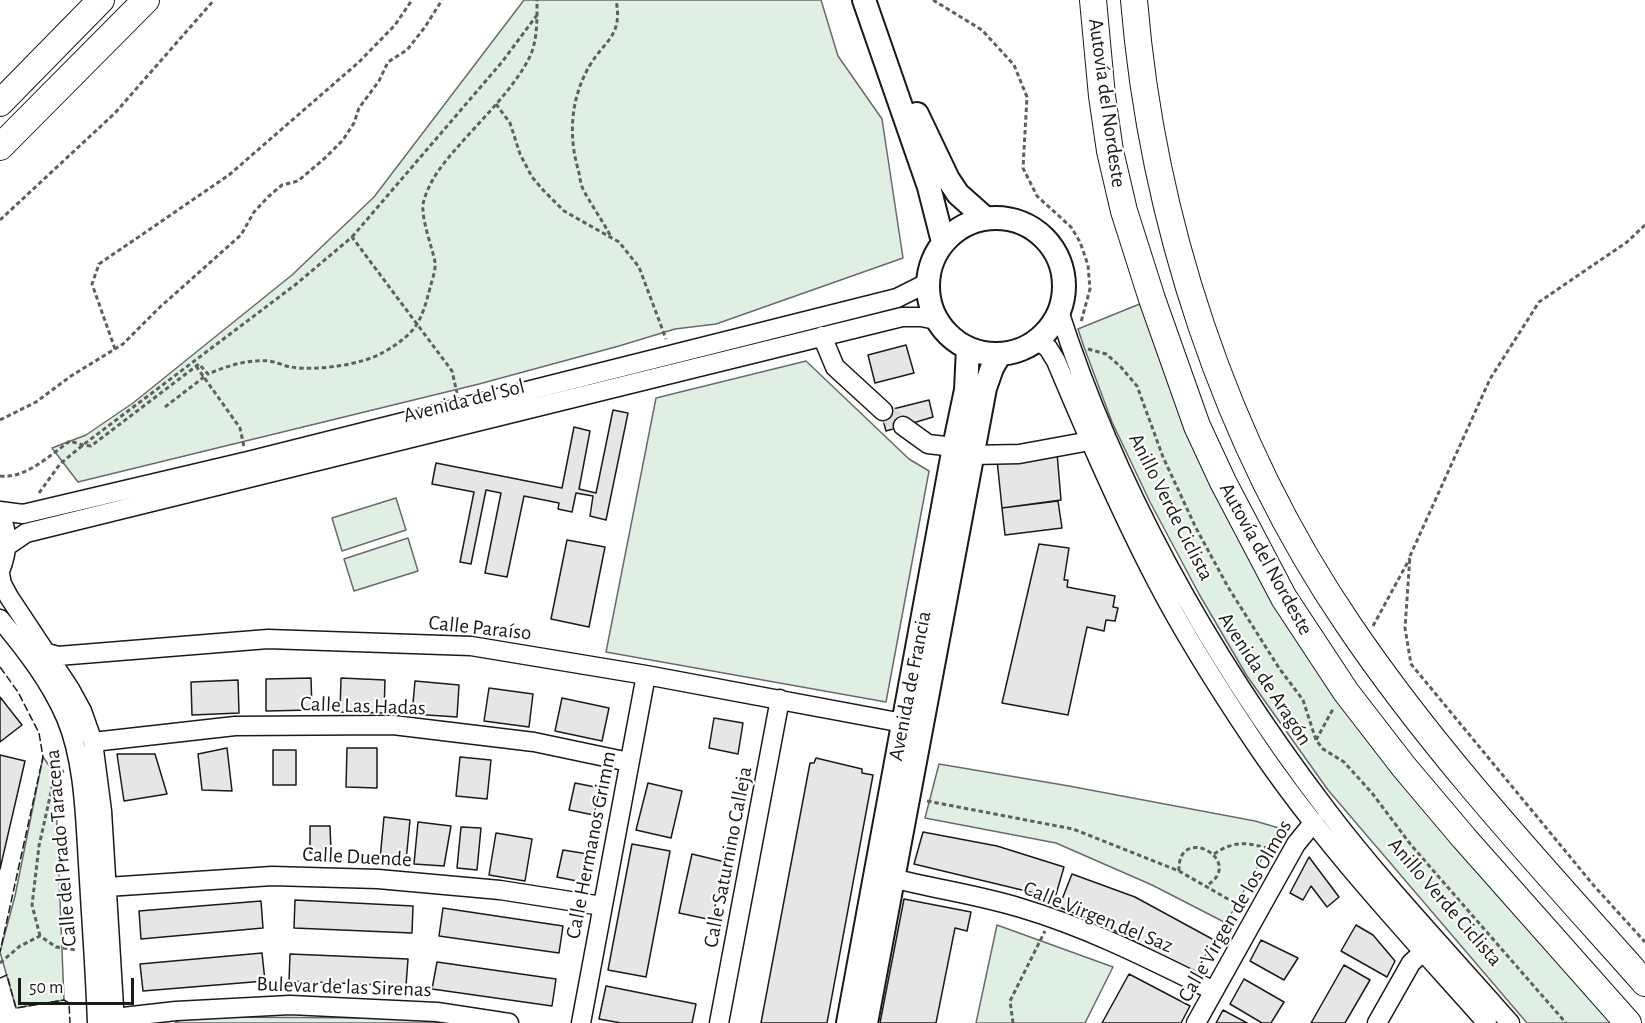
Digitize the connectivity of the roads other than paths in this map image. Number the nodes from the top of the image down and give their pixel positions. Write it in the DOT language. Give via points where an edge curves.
graph roads {
  1 [pos="101,0"];
  2 [pos="146,0"];
  3 [pos="864,0"];
  4 [pos="1093,0"];
  5 [pos="1134,0"];
  6 [pos="1152,0"];
  7 [pos="875,29"];
  8 [pos="0,103"];
  9 [pos="0,147"];
  10 [pos="1170,216"];
  11 [pos="985,218"];
  12 [pos="943,242"];
  13 [pos="927,283"];
  14 [pos="1059,311"];
  15 [pos="936,320"];
  16 [pos="822,336"];
  17 [pos="1037,340"];
  18 [pos="968,348"];
  19 [pos="1000,354"];
  20 [pos="883,411"];
  21 [pos="903,426"];
  22 [pos="1090,441"];
  23 [pos="963,451"];
  24 [pos="0,513"];
  25 [pos="7,546"];
  26 [pos="0,573"];
  27 [pos="0,619"];
  28 [pos="47,653"];
  29 [pos="646,675"];
  30 [pos="780,699"];
  31 [pos="903,723"];
  32 [pos="93,742"];
  33 [pos="629,762"];
  34 [pos="1314,822"];
  35 [pos="892,878"];
  36 [pos="107,887"];
  37 [pos="602,906"];
  38 [pos="1424,951"];
  39 [pos="1645,983"];
  40 [pos="1214,991"];
  41 [pos="170,1017"];
  42 [pos="109,1021"];
  43 [pos="509,1023"];
  44 [pos="581,1023"];
  45 [pos="719,1023"];
  46 [pos="848,1023"];
  47 [pos="866,1023"];
  48 [pos="1196,1023"];
  49 [pos="1377,1023"];
  50 [pos="1487,1023"];
  51 [pos="1510,1023"];
  52 [pos="1628,1023"];
  1 -- 8 [label="highway"];
  2 -- 9 [label="highway"];
  3 -- 7 [label="main road"];
  4 -- 52 [label="highway, Autovía del Nordeste" via="1110,151 1124,211 1189,404 1222,482 1284,598 1346,692 1464,838"];
  5 -- 10 [label="highway, Autovía del Nordeste" via="1147,111"];
  6 -- 10 [label="highway"];
  7 -- 11 [label="main road" via="948,178 958,194"];
  7 -- 12 [label="main road"];
  10 -- 39 [label="highway, Autovía del Nordeste" via="1208,347 1258,465 1317,577 1429,734"];
  11 -- 12 [label="main road" via="964,225"];
  11 -- 14 [label="main road" via="1009,219 1031,227 1049,243 1061,264 1064,287"];
  12 -- 13 [label="main road"];
  13 -- 15 [label="main road"];
  13 -- 24 [label="street, Avenida del Sol" via="897,298 248,461 22,514"];
  14 -- 17 [label="main road"];
  14 -- 51 [label="street, Avenida de Aragón" via="1138,507 1229,669 1328,811"];
  15 -- 16 [label="street, Avenida del Sol" via="902,317"];
  15 -- 18 [label="main road"];
  16 -- 20 [label="street" via="834,367"];
  16 -- 25 [label="street, Avenida del Sol" via="26,533"];
  17 -- 19 [label="main road" via="1020,350"];
  17 -- 22 [label="street, Avenida de Aragón" via="1056,361"];
  18 -- 19 [label="main road"];
  18 -- 23 [label="main road, Avenida de Francia"];
  19 -- 23 [label="main road, Avenida de Francia"];
  21 -- 23 [label="street" via="928,444"];
  22 -- 23 [label="street" via="1019,454"];
  22 -- 34 [label="street, Avenida de Aragón" via="1157,582 1196,650 1256,744"];
  23 -- 31 [label="main road, Avenida de Francia"];
  23 -- 35 [label="main road, Avenida de Francia"];
  24 -- 25 [label="street"];
  25 -- 26 [label="street"];
  26 -- 28 [label="street, Calle del Prado Taracena" via="9,597"];
  27 -- 42 [label="street, Calle del Prado Taracena" via="55,695 75,745 84,810 93,952"];
  28 -- 29 [label="street, Calle Paraíso" via="58,656 268,639 447,645"];
  28 -- 32 [label="street, Calle del Prado Taracena" via="82,711"];
  29 -- 30 [label="street, Calle Paraíso"];
  29 -- 33 [label="street, Calle Hermanos Grimm"];
  30 -- 31 [label="street, Calle Paraíso"];
  30 -- 45 [label="street, Calle Saturnino Calleja"];
  31 -- 46 [label="main road, Avenida de Francia"];
  32 -- 33 [label="street, Calle Las Hadas" via="235,726 393,725 534,742"];
  32 -- 36 [label="street, Calle del Prado Taracena"];
  33 -- 37 [label="street, Calle Hermanos Grimm"];
  34 -- 38 [label="street, Avenida de Aragón"];
  34 -- 40 [label="street, Calle Virgen de los Olmos" via="1290,854"];
  35 -- 40 [label="street, Calle Virgen del Saz" via="1052,918 1124,946"];
  35 -- 47 [label="main road, Avenida de Francia"];
  36 -- 37 [label="street, Calle Duende" via="272,876 378,879 500,890"];
  36 -- 42 [label="street, Calle del Prado Taracena"];
  37 -- 44 [label="street, Calle Hermanos Grimm"];
  38 -- 49 [label="street" via="1411,963"];
  38 -- 50 [label="street, Avenida de Aragón"];
  40 -- 48 [label="street, Calle Virgen de los Olmos"];
  41 -- 42 [label="street, Bulevar de las Sirenas"];
  41 -- 43 [label="street, Bulevar de las Sirenas" via="290,1005 437,1012"];
}
